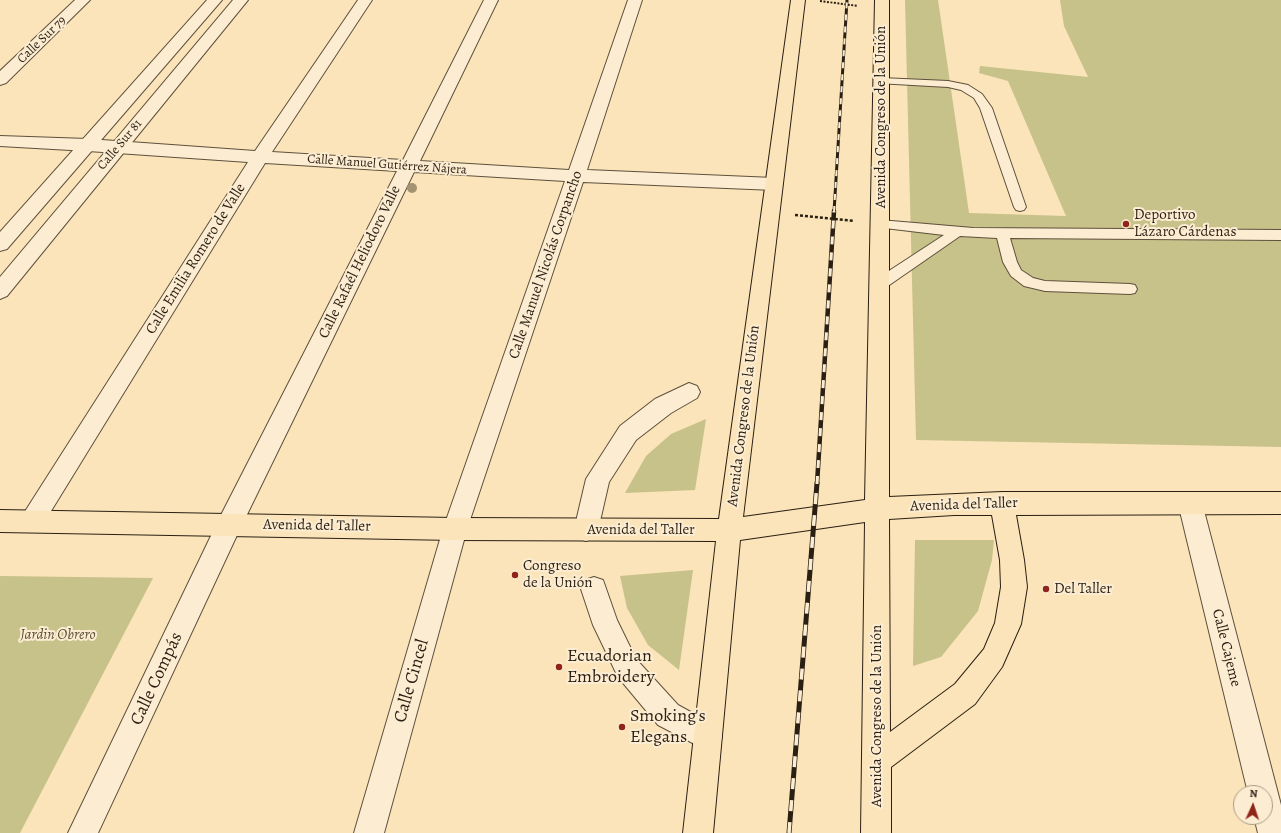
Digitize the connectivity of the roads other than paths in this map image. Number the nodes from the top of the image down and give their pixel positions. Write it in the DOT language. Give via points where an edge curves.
graph roads {
  1 [pos="83,0"];
  2 [pos="214,0"];
  3 [pos="241,0"];
  4 [pos="365,0"];
  5 [pos="491,0"];
  6 [pos="635,0"];
  7 [pos="798,0"];
  8 [pos="882,5"];
  9 [pos="0,80"];
  10 [pos="881,82"];
  11 [pos="0,141"];
  12 [pos="88,145"];
  13 [pos="117,148"];
  14 [pos="260,157"];
  15 [pos="407,167"];
  16 [pos="576,176"];
  17 [pos="774,184"];
  18 [pos="1020,207"];
  19 [pos="880,224"];
  20 [pos="957,232"];
  21 [pos="1002,233"];
  22 [pos="1281,234"];
  23 [pos="0,244"];
  24 [pos="880,284"];
  25 [pos="1130,289"];
  26 [pos="0,291"];
  27 [pos="689,392"];
  28 [pos="1002,503"];
  29 [pos="1190,503"];
  30 [pos="1281,503"];
  31 [pos="877,509"];
  32 [pos="0,521"];
  33 [pos="32,521"];
  34 [pos="230,525"];
  35 [pos="455,529"];
  36 [pos="586,530"];
  37 [pos="729,530"];
  38 [pos="594,589"];
  39 [pos="708,737"];
  40 [pos="876,760"];
  41 [pos="1261,785"];
  42 [pos="83,833"];
  43 [pos="369,833"];
  44 [pos="698,833"];
  45 [pos="876,833"];
  1 -- 9 [label="street, Calle Sur 79"];
  2 -- 12 [label="street, Calle Sur 81"];
  3 -- 13 [label="street, Calle Sur 81"];
  4 -- 14 [label="street, Calle Emilia Romero de Valle"];
  5 -- 15 [label="street, Calle Rafaél Heliodoro Valle"];
  6 -- 16 [label="street, Calle Manuel Nicolás Corpancho"];
  7 -- 17 [label="main road, Avenida Congreso de la Unión"];
  8 -- 10 [label="main road, Avenida Congreso de la Unión"];
  10 -- 18 [label="lane" via="948,84 964,87 978,96 986,108"];
  10 -- 19 [label="main road, Avenida Congreso de la Unión"];
  11 -- 12 [label="street, Calle Manuel Gutiérrez Nájera"];
  12 -- 13 [label="street, Calle Manuel Gutiérrez Nájera"];
  12 -- 23 [label="street, Calle Sur 81"];
  13 -- 14 [label="street, Calle Manuel Gutiérrez Nájera"];
  13 -- 26 [label="street, Calle Sur 81"];
  14 -- 15 [label="street, Calle Manuel Gutiérrez Nájera"];
  14 -- 33 [label="street, Calle Emilia Romero de Valle"];
  15 -- 16 [label="street, Calle Manuel Gutiérrez Nájera"];
  15 -- 34 [label="street, Calle Rafaél Heliodoro Valle"];
  16 -- 17 [label="street, Calle Manuel Gutiérrez Nájera"];
  16 -- 35 [label="street, Calle Manuel Nicolás Corpancho"];
  17 -- 37 [label="main road, Avenida Congreso de la Unión"];
  19 -- 20 [label="lane"];
  19 -- 24 [label="main road, Avenida Congreso de la Unión"];
  20 -- 21 [label="lane"];
  20 -- 24 [label="lane"];
  21 -- 22 [label="lane"];
  21 -- 25 [label="lane" via="1010,262 1016,273 1029,282 1045,286"];
  24 -- 31 [label="main road, Avenida Congreso de la Unión"];
  27 -- 36 [label="street" via="663,406 628,433 598,479"];
  28 -- 29 [label="main road, Avenida del Taller"];
  28 -- 31 [label="main road, Avenida del Taller"];
  28 -- 40 [label="main road" via="1014,587 1008,624 993,658 965,694"];
  29 -- 30 [label="main road, Avenida del Taller"];
  29 -- 41 [label="street, Calle Cajeme"];
  31 -- 37 [label="main road, Avenida del Taller"];
  31 -- 40 [label="main road, Avenida Congreso de la Unión"];
  32 -- 33 [label="main road, Avenida del Taller"];
  33 -- 34 [label="main road, Avenida del Taller"];
  34 -- 35 [label="main road, Avenida del Taller"];
  34 -- 42 [label="street, Calle Compás"];
  35 -- 36 [label="main road, Avenida del Taller"];
  35 -- 43 [label="street, Calle Cincel"];
  36 -- 37 [label="main road, Avenida del Taller"];
  37 -- 39 [label="main road, Avenida Congreso de la Unión"];
  38 -- 39 [label="street" via="606,625 627,668 668,715"];
  39 -- 44 [label="main road, Avenida Congreso de la Unión"];
  40 -- 45 [label="main road, Avenida Congreso de la Unión"];
}
